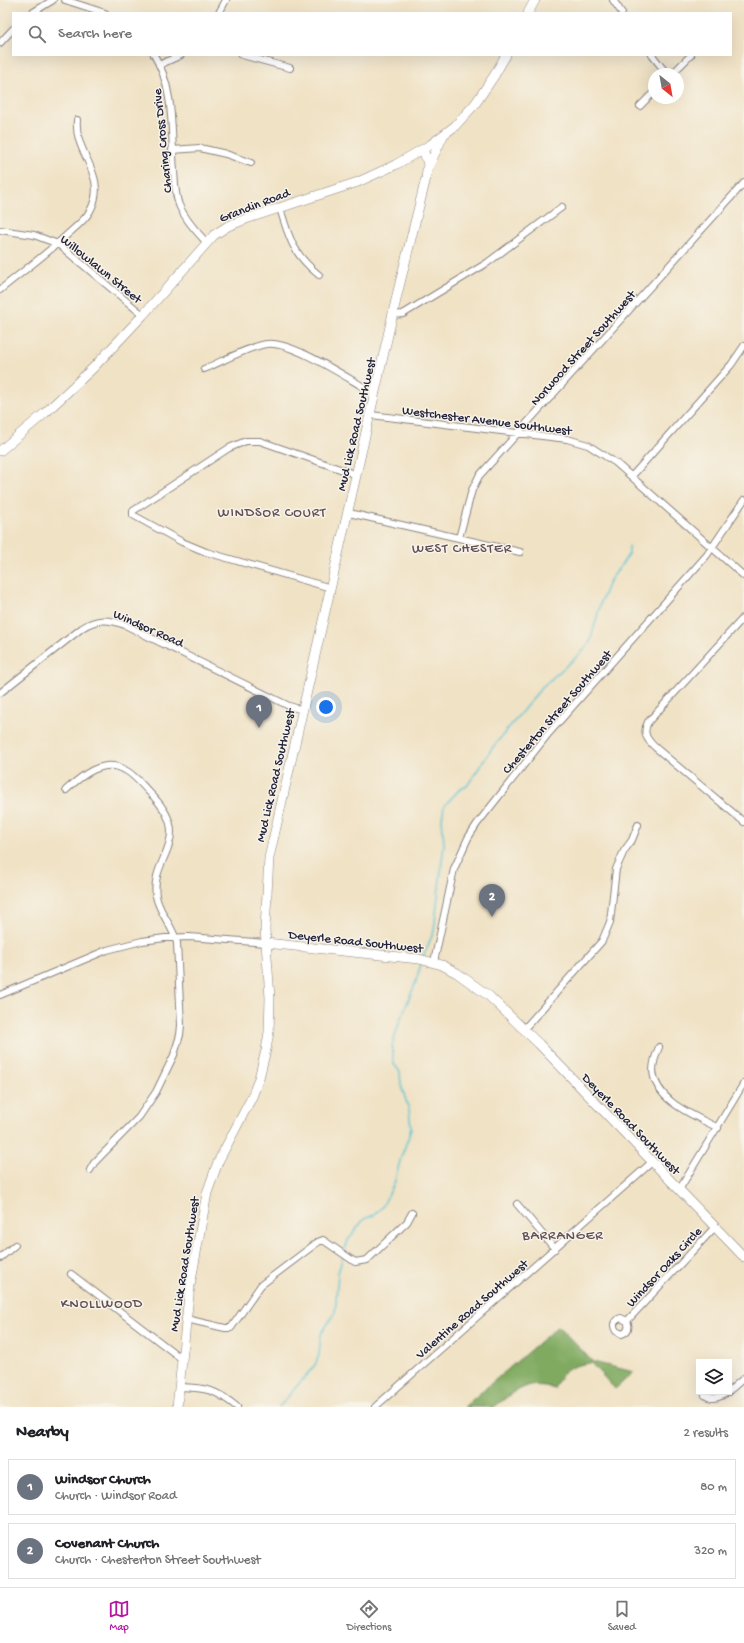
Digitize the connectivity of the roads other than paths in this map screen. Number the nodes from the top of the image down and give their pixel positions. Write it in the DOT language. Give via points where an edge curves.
graph roads {
  1 [pos="53,0"];
  2 [pos="65,0"];
  3 [pos="226,0"];
  4 [pos="535,0"];
  5 [pos="613,0"];
  6 [pos="34,12"];
  7 [pos="102,12"];
  8 [pos="220,12"];
  9 [pos="529,12"];
  10 [pos="621,12"];
  11 [pos="12,30"];
  12 [pos="0,43"];
  13 [pos="155,56"];
  14 [pos="179,56"];
  15 [pos="246,56"];
  16 [pos="505,56"];
  17 [pos="653,56"];
  18 [pos="690,56"];
  19 [pos="160,66"];
  20 [pos="290,68"];
  21 [pos="663,68"];
  22 [pos="678,68"];
  23 [pos="648,98"];
  24 [pos="640,106"];
  25 [pos="77,120"];
  26 [pos="444,135"];
  27 [pos="423,149"];
  28 [pos="172,150"];
  29 [pos="251,163"];
  30 [pos="428,170"];
  31 [pos="744,184"];
  32 [pos="562,207"];
  33 [pos="280,208"];
  34 [pos="0,230"];
  35 [pos="206,242"];
  36 [pos="58,244"];
  37 [pos="319,275"];
  38 [pos="0,290"];
  39 [pos="143,315"];
  40 [pos="393,315"];
  41 [pos="744,346"];
  42 [pos="204,369"];
  43 [pos="376,392"];
  44 [pos="371,414"];
  45 [pos="519,433"];
  46 [pos="0,451"];
  47 [pos="357,475"];
  48 [pos="632,476"];
  49 [pos="744,500"];
  50 [pos="349,513"];
  51 [pos="460,538"];
  52 [pos="713,548"];
  53 [pos="520,552"];
  54 [pos="744,576"];
  55 [pos="331,588"];
  56 [pos="744,617"];
  57 [pos="0,694"];
  58 [pos="302,710"];
  59 [pos="66,790"];
  60 [pos="744,822"];
  61 [pos="638,825"];
  62 [pos="176,937"];
  63 [pos="266,943"];
  64 [pos="427,961"];
  65 [pos="0,995"];
  66 [pos="524,1029"];
  67 [pos="659,1047"];
  68 [pos="744,1083"];
  69 [pos="718,1128"];
  70 [pos="652,1162"];
  71 [pos="90,1170"];
  72 [pos="679,1190"];
  73 [pos="517,1204"];
  74 [pos="412,1213"];
  75 [pos="715,1227"];
  76 [pos="15,1245"];
  77 [pos="555,1249"];
  78 [pos="744,1257"];
  79 [pos="0,1258"];
  80 [pos="71,1274"];
  81 [pos="186,1319"];
  82 [pos="627,1321"];
  83 [pos="182,1359"];
  84 [pos="744,1378"];
  85 [pos="179,1387"];
  86 [pos="732,1388"];
  87 [pos="722,1395"];
  88 [pos="705,1396"];
  89 [pos="177,1407"];
  90 [pos="237,1407"];
  91 [pos="375,1407"];
  1 -- 6 [label="street"];
  2 -- 7 [label="street"];
  3 -- 8 [label="street"];
  4 -- 9 [label="street"];
  5 -- 10 [label="street"];
  11 -- 12 [label="street"];
  13 -- 19 [label="street, Charing Cross Drive"];
  14 -- 19 [label="street"];
  15 -- 20 [label="street"];
  16 -- 26 [label="street, Grandin Road" via="475,104"];
  17 -- 21 [label="street"];
  18 -- 22 [label="street"];
  19 -- 28 [label="street, Charing Cross Drive" via="168,92"];
  23 -- 24 [label="street"];
  25 -- 36 [label="street" via="79,142 95,181 95,196 86,217"];
  26 -- 27 [label="street, Grandin Road"];
  26 -- 30 [label="street"];
  27 -- 30 [label="street, Mud Lick Road Southwest"];
  27 -- 33 [label="street, Grandin Road" via="358,182"];
  28 -- 29 [label="street" via="200,148"];
  28 -- 35 [label="street, Charing Cross Drive" via="179,204 192,226"];
  30 -- 40 [label="street, Mud Lick Road Southwest"];
  31 -- 45 [label="street, Norwood Street Southwest"];
  32 -- 40 [label="street" via="477,269 403,314"];
  33 -- 35 [label="street, Grandin Road" via="228,226"];
  33 -- 37 [label="street" via="297,253"];
  34 -- 36 [label="street, Willowlawn Street" via="34,235"];
  35 -- 39 [label="street, Grandin Road"];
  36 -- 38 [label="street"];
  36 -- 39 [label="street, Willowlawn Street"];
  39 -- 46 [label="street, Grandin Road" via="70,390"];
  40 -- 43 [label="street, Mud Lick Road Southwest"];
  41 -- 48 [label="street" via="731,365"];
  42 -- 43 [label="street" via="258,346 278,344 298,351"];
  43 -- 44 [label="street, Mud Lick Road Southwest"];
  44 -- 45 [label="street, Westchester Avenue Southwest"];
  44 -- 47 [label="street, Mud Lick Road Southwest"];
  45 -- 48 [label="street, Westchester Avenue Southwest" via="567,439 588,445"];
  45 -- 51 [label="street, Norwood Street Southwest" via="474,484"];
  47 -- 50 [label="street, Mud Lick Road Southwest"];
  47 -- 55 [label="street" via="260,441 246,441 229,448 132,513 148,525 206,552"];
  48 -- 52 [label="street, Westchester Avenue Southwest"];
  49 -- 52 [label="street, Chesterton Street Southwest"];
  50 -- 51 [label="street"];
  50 -- 55 [label="street, Mud Lick Road Southwest"];
  51 -- 53 [label="street"];
  52 -- 54 [label="street, Westchester Avenue Southwest"];
  52 -- 64 [label="street, Chesterton Street Southwest" via="549,733 477,824 454,869"];
  55 -- 58 [label="street, Mud Lick Road Southwest"];
  56 -- 60 [label="street" via="648,722 645,730 647,739 656,748"];
  57 -- 58 [label="street, Windsor Road" via="82,628 94,621 107,619 125,625 289,706"];
  58 -- 63 [label="street, Mud Lick Road Southwest" via="269,858 265,908"];
  59 -- 62 [label="street" via="94,770 120,767 130,773 161,805 170,822 171,835 157,875 156,897"];
  61 -- 66 [label="street" via="616,869 610,922 602,941"];
  62 -- 63 [label="street, Deyerle Road Southwest"];
  62 -- 65 [label="street, Deyerle Road Southwest" via="142,941 108,950"];
  62 -- 71 [label="street" via="181,1024 174,1055 148,1105"];
  63 -- 64 [label="street, Deyerle Road Southwest" via="403,956"];
  63 -- 81 [label="street, Mud Lick Road Southwest" via="270,998 265,1056 252,1097 218,1162 207,1193 193,1264"];
  64 -- 66 [label="street, Deyerle Road Southwest" via="453,970 470,981"];
  66 -- 70 [label="street, Deyerle Road Southwest"];
  67 -- 69 [label="street" via="653,1071 657,1085 665,1096 674,1104"];
  68 -- 69 [label="street"];
  69 -- 72 [label="street"];
  70 -- 72 [label="street, Deyerle Road Southwest"];
  70 -- 77 [label="street, Valentine Road Southwest"];
  72 -- 75 [label="street, Deyerle Road Southwest"];
  73 -- 77 [label="street"];
  74 -- 81 [label="street" via="407,1222 367,1260 355,1262 323,1240 318,1242 261,1285 231,1328"];
  75 -- 78 [label="street, Deyerle Road Southwest"];
  75 -- 82 [label="street, Windsor Oaks Circle"];
  76 -- 79 [label="street"];
  77 -- 91 [label="street, Valentine Road Southwest"];
  80 -- 83 [label="street"];
  81 -- 83 [label="street, Mud Lick Road Southwest"];
  83 -- 85 [label="street, Mud Lick Road Southwest"];
  84 -- 86 [label="street"];
  85 -- 89 [label="street, Mud Lick Road Southwest"];
  85 -- 90 [label="street" via="213,1390"];
  87 -- 88 [label="street" via="717,1398"];
}
